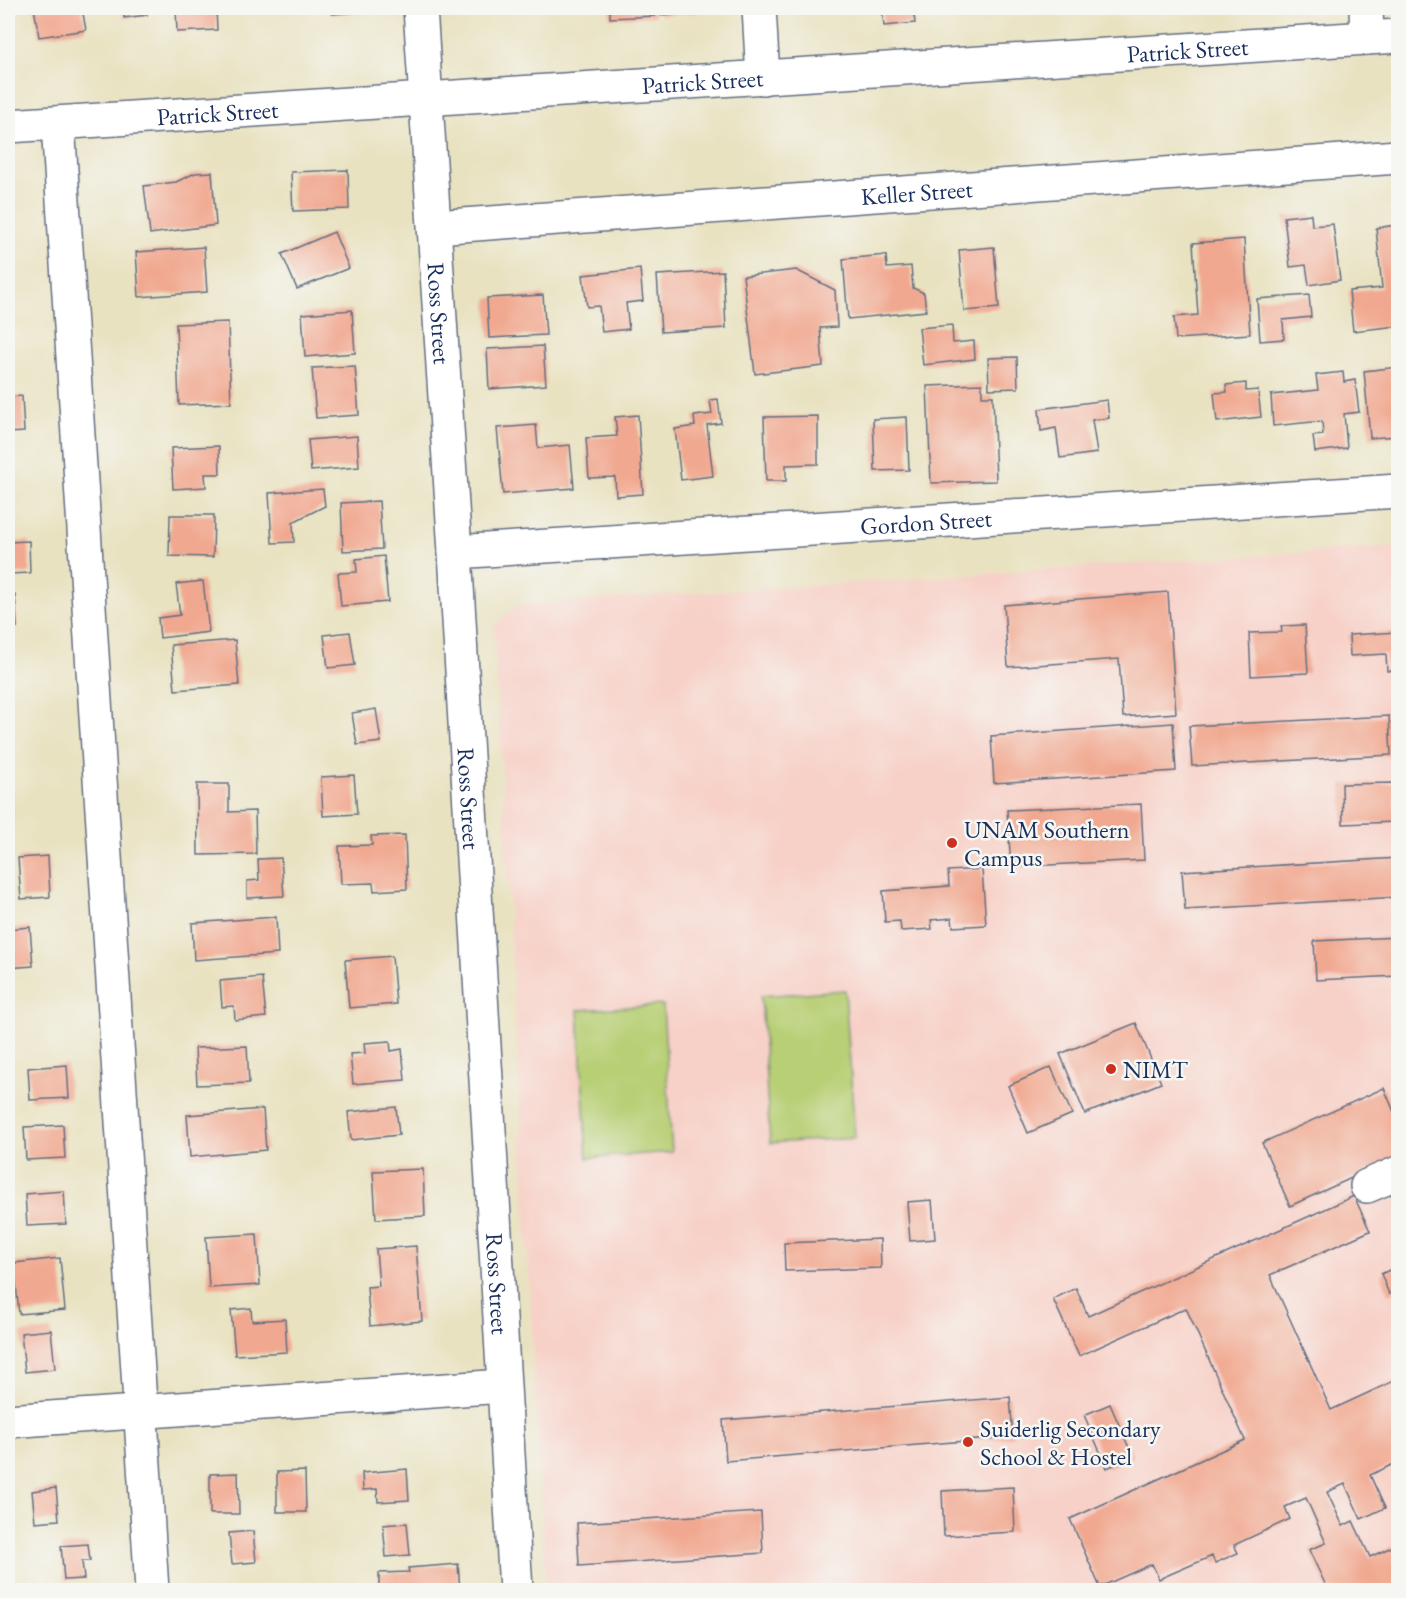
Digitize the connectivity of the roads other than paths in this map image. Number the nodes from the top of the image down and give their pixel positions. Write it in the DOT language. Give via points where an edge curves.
graph roads {
  1 [pos="420,8"];
  2 [pos="759,8"];
  3 [pos="1377,27"];
  4 [pos="763,78"];
  5 [pos="427,99"];
  6 [pos="58,123"];
  7 [pos="8,126"];
  8 [pos="1398,157"];
  9 [pos="435,227"];
  10 [pos="1398,491"];
  11 [pos="455,552"];
  12 [pos="1398,1173"];
  13 [pos="1367,1186"];
  14 [pos="503,1386"];
  15 [pos="139,1411"];
  16 [pos="8,1421"];
  17 [pos="152,1590"];
  18 [pos="516,1590"];
  1 -- 5 [label="street, Ross Street"];
  2 -- 4 [label="street"];
  3 -- 4 [label="street, Patrick Street"];
  4 -- 5 [label="street, Patrick Street"];
  5 -- 6 [label="street, Patrick Street"];
  5 -- 9 [label="street, Ross Street"];
  6 -- 7 [label="street, Patrick Street"];
  6 -- 15 [label="street"];
  8 -- 9 [label="street, Keller Street"];
  9 -- 11 [label="street, Ross Street"];
  10 -- 11 [label="street, Gordon Street"];
  11 -- 14 [label="street, Ross Street"];
  12 -- 13 [label="street"];
  14 -- 15 [label="street"];
  14 -- 18 [label="street, Ross Street"];
  15 -- 16 [label="street"];
  15 -- 17 [label="street"];
}
